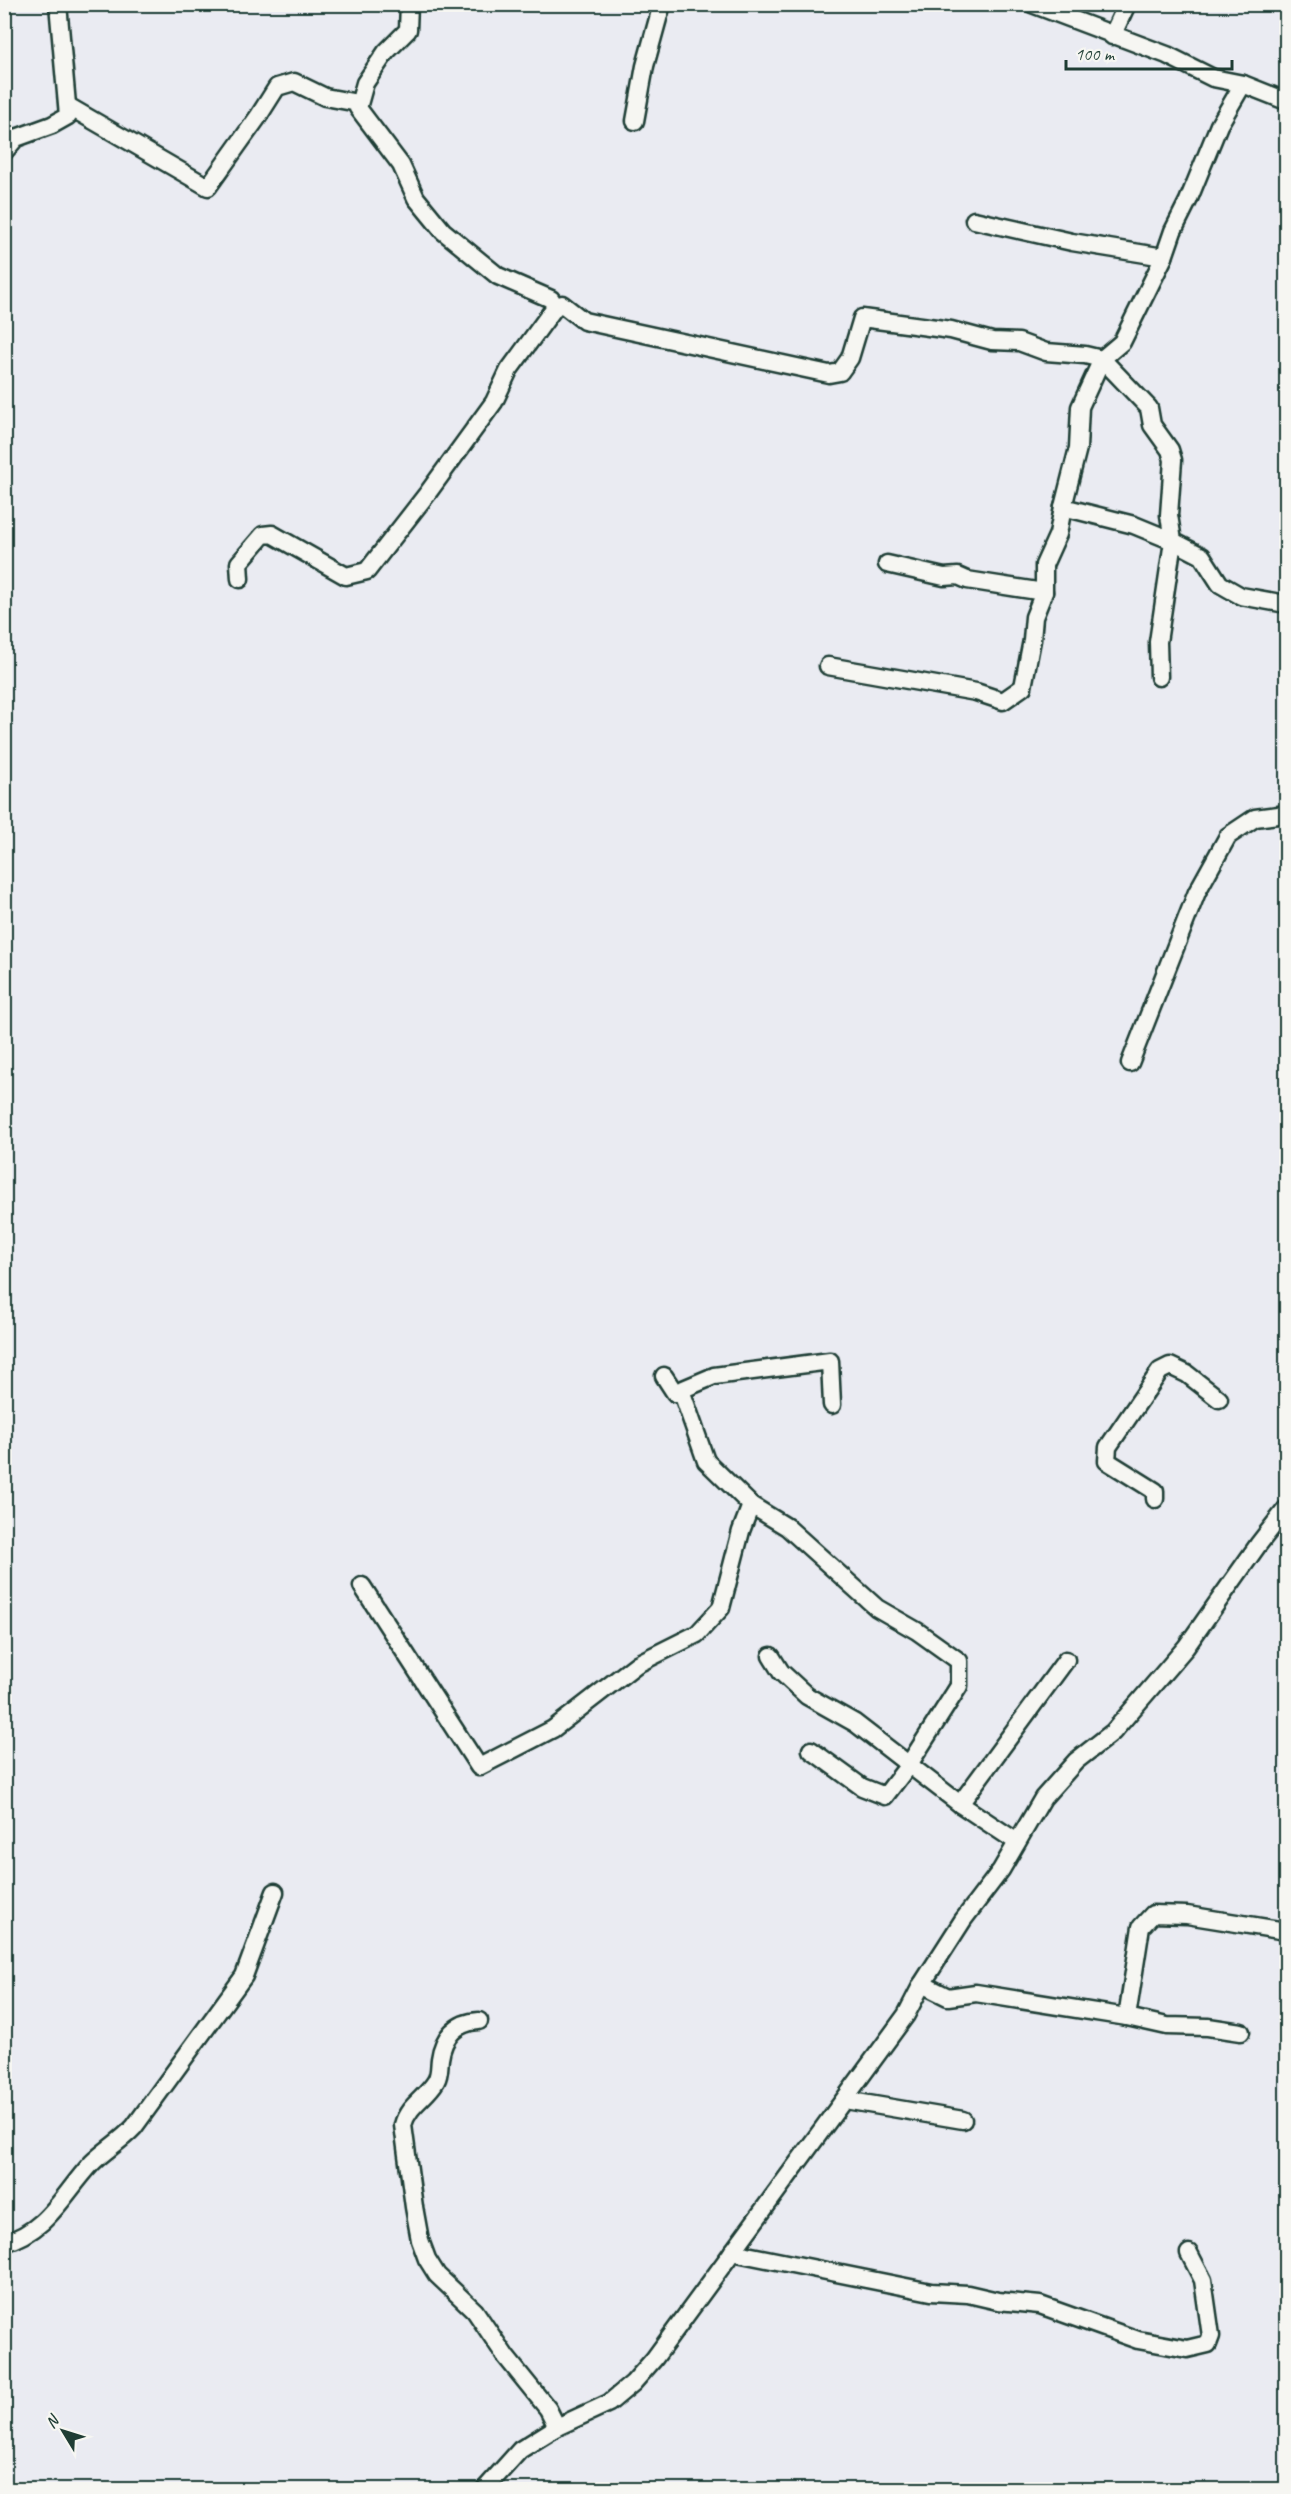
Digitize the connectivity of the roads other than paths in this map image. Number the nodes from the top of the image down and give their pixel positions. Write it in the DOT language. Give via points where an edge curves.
graph roads {
  1 [pos="58,4"];
  2 [pos="409,4"];
  3 [pos="662,4"];
  4 [pos="1032,4"];
  5 [pos="1127,4"];
  6 [pos="1112,36"];
  7 [pos="1243,84"];
  8 [pos="1287,101"];
  9 [pos="358,103"];
  10 [pos="68,106"];
  11 [pos="635,121"];
  12 [pos="4,152"];
  13 [pos="974,220"];
  14 [pos="1164,257"];
  15 [pos="555,307"];
  16 [pos="1102,359"];
  17 [pos="1063,507"];
  18 [pos="1173,541"];
  19 [pos="887,564"];
  20 [pos="240,579"];
  21 [pos="1044,592"];
  22 [pos="1287,604"];
  23 [pos="828,666"];
  24 [pos="1159,677"];
  25 [pos="1287,814"];
  26 [pos="1130,1063"];
  27 [pos="664,1376"];
  28 [pos="681,1390"];
  29 [pos="1219,1399"];
  30 [pos="832,1406"];
  31 [pos="1155,1499"];
  32 [pos="751,1504"];
  33 [pos="1285,1515"];
  34 [pos="362,1586"];
  35 [pos="771,1656"];
  36 [pos="1066,1660"];
  37 [pos="810,1750"];
  38 [pos="908,1766"];
  39 [pos="960,1804"];
  40 [pos="1017,1842"];
  41 [pos="275,1892"];
  42 [pos="1287,1931"];
  43 [pos="921,1984"];
  44 [pos="1127,2017"];
  45 [pos="479,2021"];
  46 [pos="1241,2032"];
  47 [pos="845,2100"];
  48 [pos="963,2120"];
  49 [pos="4,2243"];
  50 [pos="732,2252"];
  51 [pos="1189,2253"];
  52 [pos="557,2427"];
  53 [pos="484,2490"];
  1 -- 10 [label="street"];
  2 -- 9 [label="street" via="406,35 381,60 365,83"];
  3 -- 11 [label="street"];
  4 -- 6 [label="street"];
  5 -- 6 [label="street"];
  6 -- 7 [label="street" via="1182,61 1214,78"];
  7 -- 8 [label="street"];
  7 -- 14 [label="street" via="1219,125"];
  9 -- 10 [label="street" via="325,97 294,82 277,87 208,187"];
  9 -- 15 [label="street" via="401,165 416,198 443,231 498,276 551,299"];
  10 -- 12 [label="street" via="68,116 16,138"];
  13 -- 14 [label="street"];
  14 -- 16 [label="street" via="1122,342"];
  15 -- 16 [label="street" via="562,304 584,321 829,374 840,372 850,358 862,318 951,330 992,341 1019,342 1046,352"];
  15 -- 20 [label="street" via="509,370 494,402 366,571 346,576 272,534 262,535 239,563"];
  16 -- 17 [label="street" via="1080,407 1078,448"];
  16 -- 18 [label="street" via="1149,408 1152,425 1170,450 1173,460 1169,515"];
  17 -- 18 [label="street" via="1134,525"];
  17 -- 21 [label="street" via="1058,534 1044,565"];
  18 -- 22 [label="street" via="1202,556 1220,584 1241,596"];
  18 -- 24 [label="street" via="1158,642"];
  19 -- 21 [label="street"];
  21 -- 23 [label="street" via="1034,617 1023,687 1003,701 976,692"];
  25 -- 26 [label="street" via="1255,818 1228,836 1197,892"];
  27 -- 28 [label="street" via="675,1393"];
  28 -- 30 [label="street" via="714,1376 830,1361"];
  28 -- 32 [label="street" via="706,1461"];
  29 -- 31 [label="street" via="1170,1366 1160,1371 1108,1447 1107,1461 1155,1491"];
  32 -- 34 [label="street" via="721,1608 697,1635 637,1664 553,1728 479,1767"];
  32 -- 38 [label="street" via="787,1527 877,1608 959,1661 959,1686"];
  33 -- 40 [label="street" via="1258,1545 1186,1647 1113,1732 1076,1761 1043,1798"];
  35 -- 38 [label="street" via="781,1672 807,1696 855,1723"];
  36 -- 39 [label="street"];
  37 -- 38 [label="street" via="862,1787 885,1796"];
  38 -- 39 [label="street"];
  39 -- 40 [label="street"];
  40 -- 43 [label="street"];
  41 -- 49 [label="street" via="244,1976 134,2127 92,2163 40,2225 22,2238"];
  42 -- 44 [label="street" via="1153,1914 1141,1927"];
  43 -- 44 [label="street" via="948,1997 976,1993"];
  43 -- 47 [label="street" via="906,2014"];
  44 -- 46 [label="street" via="1167,2026"];
  45 -- 52 [label="street" via="463,2024 448,2035 436,2081 406,2114 403,2125 420,2240 437,2275 475,2311 548,2409"];
  47 -- 48 [label="street"];
  47 -- 50 [label="street"];
  50 -- 51 [label="street" via="931,2292 1040,2305 1138,2340 1187,2349 1208,2344 1211,2336 1203,2280"];
  50 -- 52 [label="street" via="633,2383 609,2403"];
  52 -- 53 [label="street" via="520,2450"];
}
